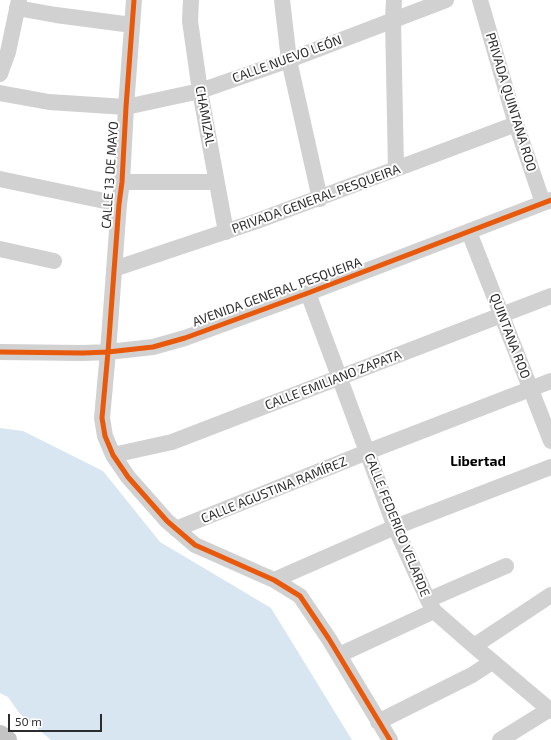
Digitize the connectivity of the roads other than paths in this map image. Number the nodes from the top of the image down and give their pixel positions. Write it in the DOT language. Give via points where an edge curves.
graph roads {
  1 [pos="134,0"];
  2 [pos="191,0"];
  3 [pos="282,0"];
  4 [pos="394,0"];
  5 [pos="446,0"];
  6 [pos="480,0"];
  7 [pos="18,4"];
  8 [pos="394,19"];
  9 [pos="132,25"];
  10 [pos="289,60"];
  11 [pos="0,74"];
  12 [pos="200,91"];
  13 [pos="0,93"];
  14 [pos="126,107"];
  15 [pos="516,124"];
  16 [pos="396,169"];
  17 [pos="0,179"];
  18 [pos="122,182"];
  19 [pos="216,182"];
  20 [pos="320,199"];
  21 [pos="547,202"];
  22 [pos="119,204"];
  23 [pos="226,232"];
  24 [pos="469,232"];
  25 [pos="0,249"];
  26 [pos="54,261"];
  27 [pos="114,268"];
  28 [pos="308,293"];
  29 [pos="551,296"];
  30 [pos="502,315"];
  31 [pos="0,352"];
  32 [pos="108,352"];
  33 [pos="339,378"];
  34 [pos="551,381"];
  35 [pos="531,389"];
  36 [pos="551,441"];
  37 [pos="367,452"];
  38 [pos="113,455"];
  39 [pos="551,467"];
  40 [pos="395,527"];
  41 [pos="176,529"];
  42 [pos="506,566"];
  43 [pos="274,580"];
  44 [pos="551,595"];
  45 [pos="431,606"];
  46 [pos="474,646"];
  47 [pos="339,655"];
  48 [pos="492,662"];
  49 [pos="550,710"];
  50 [pos="378,722"];
  51 [pos="0,735"];
  52 [pos="7,740"];
  53 [pos="390,740"];
  54 [pos="500,740"];
  1 -- 9 [label="street, CALLE 13 DE MAYO"];
  2 -- 12 [label="street, CHAMIZAL" via="190,20"];
  3 -- 10 [label="street"];
  4 -- 8 [label="street"];
  5 -- 8 [label="street, CALLE NUEVO LEÓN"];
  6 -- 15 [label="street, PRIVADA QUINTANA ROO"];
  7 -- 9 [label="street" via="56,15"];
  7 -- 11 [label="street" via="8,52"];
  8 -- 10 [label="street, CALLE NUEVO LEÓN"];
  8 -- 16 [label="street"];
  9 -- 14 [label="street, CALLE 13 DE MAYO"];
  10 -- 12 [label="street, CALLE NUEVO LEÓN"];
  10 -- 20 [label="street"];
  12 -- 14 [label="street, CALLE NUEVO LEÓN"];
  12 -- 19 [label="street, CHAMIZAL"];
  13 -- 14 [label="street, CALLE NUEVO LEÓN" via="49,102"];
  14 -- 18 [label="street, CALLE 13 DE MAYO"];
  15 -- 16 [label="street, PRIVADA GENERAL PESQUEIRA"];
  15 -- 21 [label="street, PRIVADA QUINTANA ROO"];
  16 -- 20 [label="street, PRIVADA GENERAL PESQUEIRA"];
  17 -- 22 [label="street"];
  18 -- 19 [label="street, CALLE 13 DE MAYO"];
  18 -- 22 [label="street, CALLE 13 DE MAYO"];
  19 -- 23 [label="street, CHAMIZAL"];
  20 -- 23 [label="street, PRIVADA GENERAL PESQUEIRA"];
  21 -- 24 [label="street, AVENIDA GENERAL PESQUEIRA"];
  22 -- 27 [label="street, CALLE 13 DE MAYO"];
  23 -- 27 [label="street, PRIVADA GENERAL PESQUEIRA"];
  24 -- 28 [label="street, AVENIDA GENERAL PESQUEIRA"];
  24 -- 30 [label="street, QUINTANA ROO"];
  25 -- 26 [label="street"];
  27 -- 32 [label="street, CALLE 13 DE MAYO"];
  28 -- 32 [label="street, AVENIDA GENERAL PESQUEIRA" via="185,338 153,347"];
  28 -- 33 [label="street, CALLE FEDERICO VELARDE"];
  29 -- 30 [label="street, CALLE EMILIANO ZAPATA"];
  30 -- 33 [label="street, CALLE EMILIANO ZAPATA"];
  30 -- 35 [label="street, QUINTANA ROO"];
  31 -- 32 [label="street, AVENIDA GENERAL PESQUEIRA"];
  32 -- 38 [label="street, CALLE 13 DE MAYO" via="102,418 105,436"];
  33 -- 37 [label="street, CALLE FEDERICO VELARDE"];
  33 -- 38 [label="street, CALLE EMILIANO ZAPATA" via="172,442"];
  34 -- 35 [label="street, CALLE AGUSTINA RAMÍREZ"];
  35 -- 36 [label="street, QUINTANA ROO"];
  35 -- 37 [label="street, CALLE AGUSTINA RAMÍREZ"];
  37 -- 40 [label="street, CALLE FEDERICO VELARDE"];
  37 -- 41 [label="street, CALLE AGUSTINA RAMÍREZ"];
  38 -- 41 [label="street, CALLE 13 DE MAYO" via="128,477"];
  39 -- 40 [label="street"];
  40 -- 43 [label="street"];
  40 -- 45 [label="street, CALLE FEDERICO VELARDE"];
  41 -- 43 [label="street, CALLE 13 DE MAYO" via="195,545"];
  42 -- 45 [label="street"];
  43 -- 47 [label="street, CALLE 13 DE MAYO" via="300,596"];
  44 -- 46 [label="street"];
  45 -- 46 [label="street, CALLE FEDERICO VELARDE"];
  45 -- 47 [label="street"];
  46 -- 48 [label="street, CALLE FEDERICO VELARDE"];
  47 -- 50 [label="street, CALLE 13 DE MAYO"];
  48 -- 49 [label="street, CALLE FEDERICO VELARDE"];
  48 -- 50 [label="street" via="472,675"];
  49 -- 54 [label="street"];
  50 -- 53 [label="street, CALLE 13 DE MAYO"];
  51 -- 52 [label="main road"];
}
